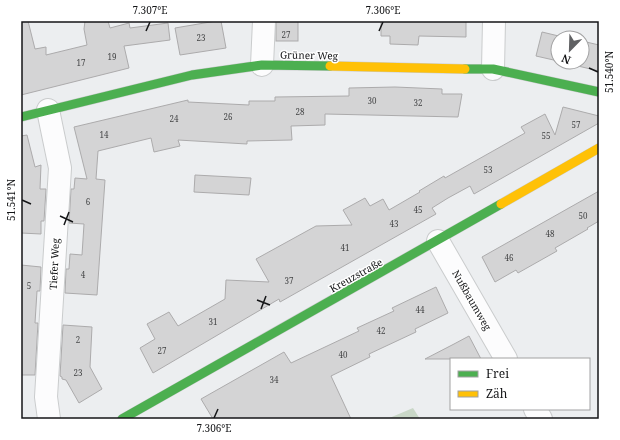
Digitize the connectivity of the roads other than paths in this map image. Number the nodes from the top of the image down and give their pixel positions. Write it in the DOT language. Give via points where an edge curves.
graph roads {
  1 [pos="264,21"];
  2 [pos="494,21"];
  3 [pos="262,65"];
  4 [pos="493,69"];
  5 [pos="599,92"];
  6 [pos="48,110"];
  7 [pos="21,117"];
  8 [pos="599,148"];
  9 [pos="438,241"];
  10 [pos="505,358"];
  11 [pos="536,410"];
  12 [pos="49,419"];
  13 [pos="122,419"];
  14 [pos="542,419"];
  1 -- 3 [label="street"];
  2 -- 4 [label="street"];
  3 -- 4 [label="street, Grüner Weg"];
  3 -- 6 [label="street, Grüner Weg" via="192,75"];
  4 -- 5 [label="street, Grüner Weg"];
  6 -- 7 [label="street, Grüner Weg"];
  6 -- 12 [label="street, Tiefer Weg" via="60,168 46,397"];
  8 -- 9 [label="street, Kreuzstraße"];
  9 -- 10 [label="street, Nußbaumweg"];
  9 -- 13 [label="street, Kreuzstraße"];
  11 -- 14 [label="street"];
}
